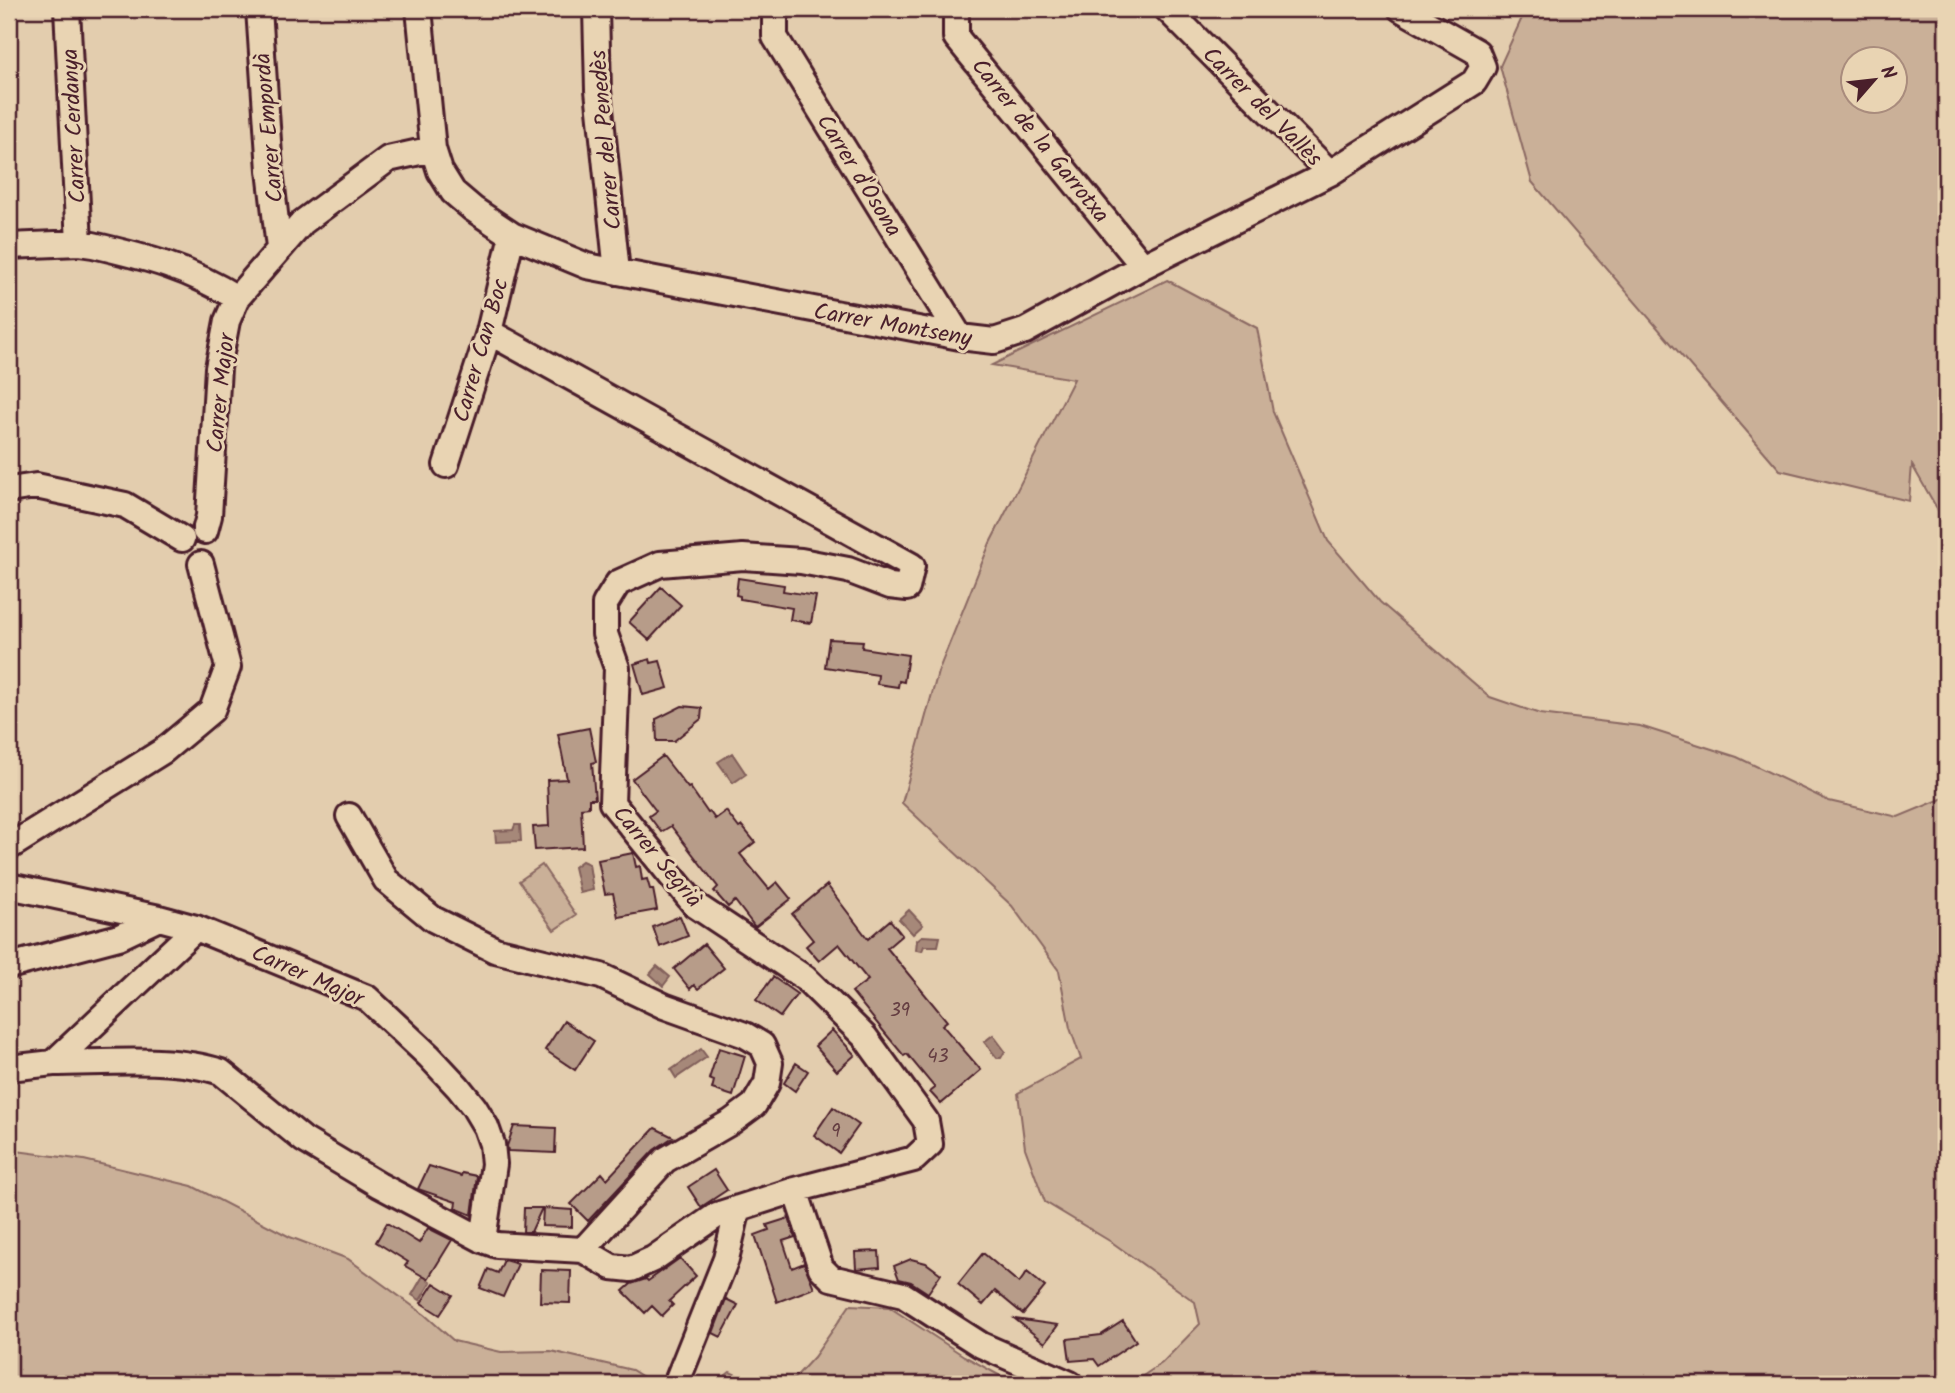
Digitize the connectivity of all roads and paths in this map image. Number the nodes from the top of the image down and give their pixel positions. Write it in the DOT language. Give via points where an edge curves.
graph roads {
  1 [pos="66,9"];
  2 [pos="259,9"];
  3 [pos="419,9"];
  4 [pos="596,9"];
  5 [pos="775,9"];
  6 [pos="956,9"];
  7 [pos="1167,9"];
  8 [pos="1401,9"];
  9 [pos="433,149"];
  10 [pos="1330,173"];
  11 [pos="512,235"];
  12 [pos="79,243"];
  13 [pos="9,246"];
  14 [pos="279,248"];
  15 [pos="1143,266"];
  16 [pos="617,272"];
  17 [pos="237,298"];
  18 [pos="489,332"];
  19 [pos="960,337"];
  20 [pos="446,465"];
  21 [pos="9,490"];
  22 [pos="205,531"];
  23 [pos="182,539"];
  24 [pos="201,564"];
  25 [pos="349,816"];
  26 [pos="9,847"];
  27 [pos="9,886"];
  28 [pos="159,918"];
  29 [pos="196,928"];
  30 [pos="9,966"];
  31 [pos="53,1063"];
  32 [pos="9,1068"];
  33 [pos="795,1190"];
  34 [pos="738,1208"];
  35 [pos="483,1240"];
  36 [pos="583,1250"];
  37 [pos="676,1384"];
  38 [pos="1070,1384"];
  1 -- 12 [label="street, Carrer Cerdanya"];
  2 -- 14 [label="street, Carrer Empordà"];
  3 -- 9 [label="street, Carrer Montseny"];
  4 -- 16 [label="street, Carrer del Penedès" via="598,90"];
  5 -- 19 [label="street, Carrer d'Osona" via="775,37"];
  6 -- 15 [label="street, Carrer de la Garrotxa" via="957,37"];
  7 -- 10 [label="street, Carrer del Vallès"];
  8 -- 10 [label="street, Carrer Montseny" via="1477,52 1483,67 1474,82"];
  9 -- 11 [label="street, Carrer Montseny" via="453,192"];
  9 -- 14 [label="street, Carrer Major" via="387,159 303,222"];
  10 -- 15 [label="street, Carrer Montseny"];
  11 -- 16 [label="street, Carrer Montseny" via="587,266"];
  11 -- 18 [label="street, Carrer Can Boc"];
  12 -- 13 [label="street"];
  12 -- 17 [label="street" via="175,266"];
  14 -- 17 [label="street, Carrer Major"];
  15 -- 19 [label="street, Carrer Montseny" via="1025,331 994,341"];
  16 -- 19 [label="street, Carrer Montseny"];
  17 -- 22 [label="street, Carrer Major" via="227,321 218,368"];
  18 -- 20 [label="street, Carrer Can Boc"];
  18 -- 33 [label="street, Carrer Segrià" via="912,566 907,588 802,561 743,557 660,564 618,583 605,604 605,634 617,668 612,803 695,905 805,978 865,1037 926,1121 930,1144 914,1159"];
  21 -- 23 [label="street" via="36,486 125,505"];
  22 -- 23 [label="street" via="191,530"];
  22 -- 24 [label="street" via="213,538 215,549"];
  23 -- 24 [label="street" via="183,557"];
  24 -- 26 [label="street" via="228,667 212,710 163,751"];
  25 -- 36 [label="street" via="386,880 433,919 495,950 601,976 762,1045 770,1063 767,1083 754,1105 665,1160"];
  27 -- 28 [label="street, Carrer Major"];
  28 -- 29 [label="street, Carrer Major"];
  28 -- 30 [label="street" via="119,937"];
  29 -- 31 [label="street"];
  29 -- 35 [label="street, Carrer Major" via="367,998 458,1087 486,1127 492,1144 494,1164"];
  31 -- 32 [label="street"];
  31 -- 35 [label="street" via="139,1062 204,1066 221,1072 303,1140"];
  33 -- 34 [label="street"];
  33 -- 38 [label="street" via="821,1268 831,1278 903,1295 981,1345"];
  34 -- 36 [label="street" via="717,1215 631,1269 612,1267"];
  34 -- 37 [label="street" via="726,1259"];
  35 -- 36 [label="street"];
}
